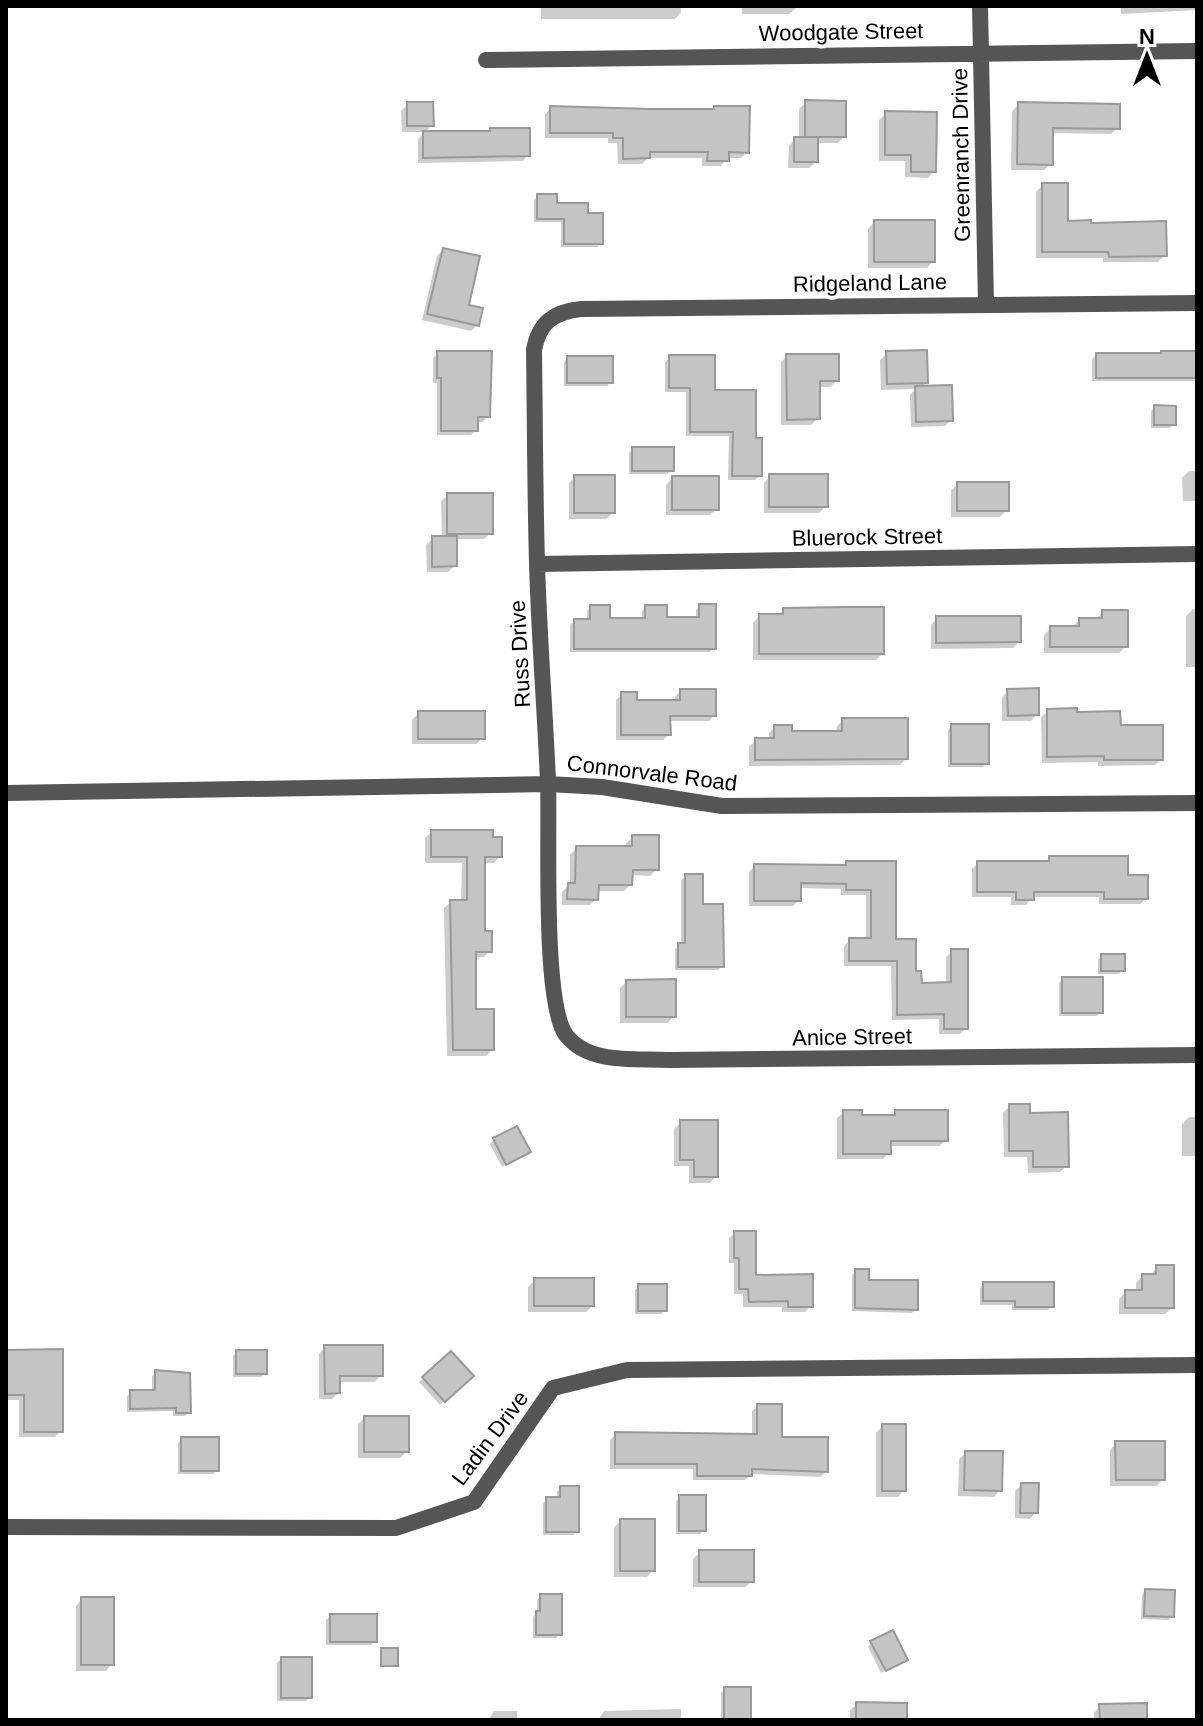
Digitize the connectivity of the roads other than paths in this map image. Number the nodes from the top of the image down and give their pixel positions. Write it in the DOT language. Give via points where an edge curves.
graph roads {
  1 [pos="980,6"];
  2 [pos="1197,51"];
  3 [pos="982,52"];
  4 [pos="486,60"];
  5 [pos="1197,303"];
  6 [pos="986,304"];
  7 [pos="546,321"];
  8 [pos="1197,554"];
  9 [pos="537,564"];
  10 [pos="548,784"];
  11 [pos="6,793"];
  12 [pos="1197,803"];
  13 [pos="554,986"];
  14 [pos="1197,1055"];
  15 [pos="1197,1365"];
  16 [pos="6,1527"];
  1 -- 3 [label="street, Greenranch Drive"];
  2 -- 3 [label="street, Woodgate Street"];
  3 -- 4 [label="street, Woodgate Street"];
  3 -- 6 [label="street, Greenranch Drive"];
  5 -- 6 [label="street, Ridgeland Lane"];
  6 -- 7 [label="street, Ridgeland Lane" via="581,309"];
  7 -- 9 [label="street, Russ Drive" via="534,350"];
  8 -- 9 [label="street, Bluerock Street"];
  9 -- 10 [label="street, Russ Drive"];
  10 -- 11 [label="street, Connorvale Road"];
  10 -- 12 [label="street, Connorvale Road" via="722,806"];
  10 -- 13 [label="street, Russ Drive"];
  13 -- 14 [label="street, Anice Street" via="555,1009 566,1035 600,1056 772,1060"];
  15 -- 16 [label="street, Ladin Drive" via="627,1370 553,1388 474,1502 396,1528"];
}
